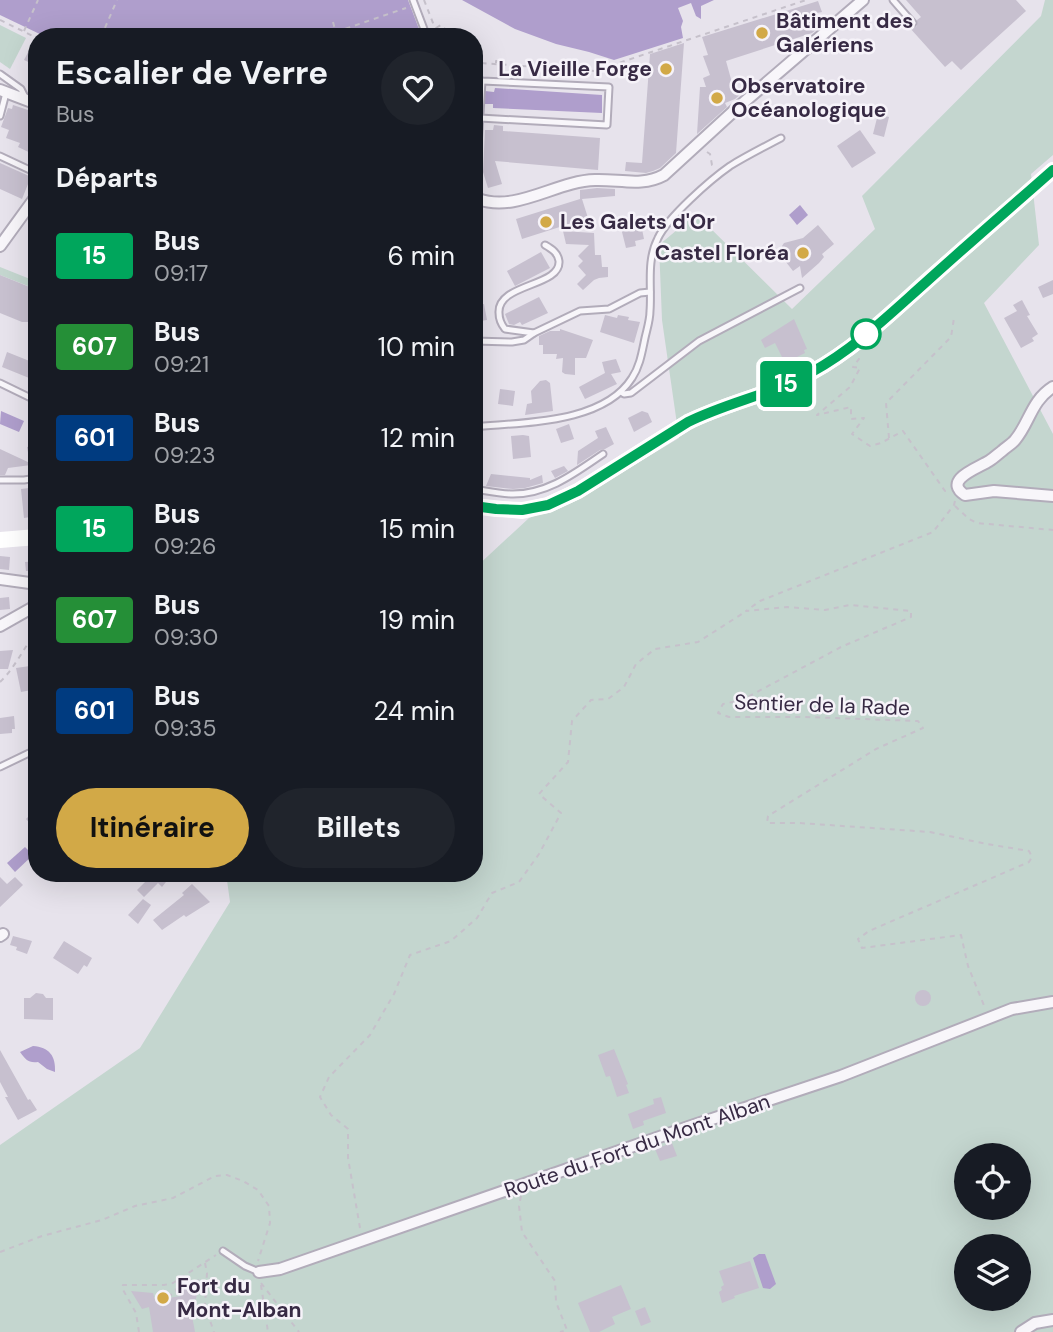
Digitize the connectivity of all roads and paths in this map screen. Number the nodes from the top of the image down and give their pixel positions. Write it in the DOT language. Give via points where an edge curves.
graph roads {
  1 [pos="38,0"];
  2 [pos="117,0"];
  3 [pos="413,0"];
  4 [pos="424,0"];
  5 [pos="806,0"];
  6 [pos="863,0"];
  7 [pos="893,0"];
  8 [pos="411,7"];
  9 [pos="0,20"];
  10 [pos="333,22"];
  11 [pos="913,23"];
  12 [pos="105,28"];
  13 [pos="335,28"];
  14 [pos="348,28"];
  15 [pos="424,28"];
  16 [pos="435,28"];
  17 [pos="445,28"];
  18 [pos="23,32"];
  19 [pos="28,34"];
  20 [pos="501,61"];
  21 [pos="483,63"];
  22 [pos="496,64"];
  23 [pos="0,74"];
  24 [pos="483,83"];
  25 [pos="3,92"];
  26 [pos="26,99"];
  27 [pos="0,116"];
  28 [pos="483,118"];
  29 [pos="781,138"];
  30 [pos="707,151"];
  31 [pos="0,156"];
  32 [pos="729,167"];
  33 [pos="28,169"];
  34 [pos="1053,170"];
  35 [pos="483,201"];
  36 [pos="28,207"];
  37 [pos="545,245"];
  38 [pos="0,246"];
  39 [pos="800,288"];
  40 [pos="650,292"];
  41 [pos="954,318"];
  42 [pos="534,333"];
  43 [pos="483,341"];
  44 [pos="849,360"];
  45 [pos="0,383"];
  46 [pos="1053,387"];
  47 [pos="621,392"];
  48 [pos="28,397"];
  49 [pos="483,426"];
  50 [pos="889,439"];
  51 [pos="603,454"];
  52 [pos="28,479"];
  53 [pos="0,480"];
  54 [pos="483,490"];
  55 [pos="1053,496"];
  56 [pos="954,505"];
  57 [pos="483,507"];
  58 [pos="1053,530"];
  59 [pos="28,538"];
  60 [pos="0,540"];
  61 [pos="0,579"];
  62 [pos="28,583"];
  63 [pos="28,610"];
  64 [pos="746,611"];
  65 [pos="0,626"];
  66 [pos="28,642"];
  67 [pos="0,682"];
  68 [pos="28,753"];
  69 [pos="0,767"];
  70 [pos="1053,1002"];
  71 [pos="989,1017"];
  72 [pos="524,1185"];
  73 [pos="362,1241"];
  74 [pos="223,1251"];
  75 [pos="0,1252"];
  76 [pos="204,1262"];
  77 [pos="258,1274"];
  78 [pos="186,1275"];
  79 [pos="170,1297"];
  80 [pos="1053,1320"];
  81 [pos="139,1332"];
  82 [pos="214,1332"];
  83 [pos="268,1332"];
  84 [pos="299,1332"];
  85 [pos="560,1332"];
  86 [pos="1021,1332"];
  1 -- 18 [label="path"];
  2 -- 12 [label="path"];
  3 -- 15 [label="lane"];
  4 -- 16 [label="path"];
  5 -- 22 [label="path" via="595,71"];
  6 -- 35 [label="street" via="655,180 580,181 512,202"];
  7 -- 11 [label="lane"];
  8 -- 14 [label="path"];
  9 -- 18 [label="path"];
  10 -- 13 [label="path"];
  16 -- 17 [label="path"];
  18 -- 19 [label="path"];
  20 -- 22 [label="path"];
  21 -- 22 [label="path"];
  23 -- 26 [label="lane" via="21,89"];
  24 -- 28 [label="lane" via="609,87 607,125"];
  25 -- 26 [label="street"];
  25 -- 27 [label="lane"];
  29 -- 32 [label="lane"];
  30 -- 32 [label="path" via="712,165 726,163"];
  31 -- 33 [label="lane"];
  32 -- 40 [label="lane" via="692,198 658,238"];
  34 -- 57 [label="main road" via="871,331 812,372 688,422 548,505 522,510"];
  36 -- 38 [label="street"];
  37 -- 42 [label="lane" via="559,258 558,267 552,275 509,295 499,311 505,329"];
  39 -- 47 [label="lane" via="699,341 631,393"];
  40 -- 42 [label="lane" via="609,309 580,311"];
  40 -- 47 [label="lane" via="640,363"];
  41 -- 50 [label="path" via="951,337 886,403"];
  42 -- 43 [label="lane" via="512,342"];
  44 -- 50 [label="path" via="859,359 853,367 860,368 850,387 817,415 851,407 851,419 864,418 852,434 870,446"];
  45 -- 48 [label="lane"];
  46 -- 55 [label="street" via="1035,404 1014,441 967,472 957,485 965,495 994,491"];
  47 -- 49 [label="lane" via="578,414"];
  50 -- 56 [label="path" via="903,431 945,491 956,493"];
  51 -- 54 [label="lane" via="547,488 521,494"];
  52 -- 53 [label="lane"];
  56 -- 58 [label="path" via="977,523"];
  56 -- 64 [label="path" via="933,532 760,601"];
  59 -- 60 [label="main road"];
  61 -- 62 [label="street"];
  63 -- 65 [label="street"];
  64 -- 71 [label="path, Sentier de la Rade" via="825,610 850,605 911,611 911,617 841,647 742,700 723,704 718,713 729,717 918,721 923,728 848,765 768,816 767,823 930,832 1029,850 1029,862 858,939 862,948 961,934 968,966"];
  64 -- 73 [label="path" via="698,642 655,649 636,664 624,687 608,699 591,700 572,721 568,762 539,794 561,813 539,854 519,882 492,893 477,918 451,941 410,955 370,1035 330,1077 320,1097 331,1115 348,1129 348,1158"];
  66 -- 67 [label="path"];
  68 -- 69 [label="lane"];
  70 -- 71 [label="street, Route du Fort du Mont Alban"];
  71 -- 72 [label="street, Route du Fort du Mont Alban" via="841,1076"];
  72 -- 73 [label="street, Route du Fort du Mont Alban"];
  72 -- 85 [label="path" via="519,1206 522,1232 555,1281 556,1302 567,1330"];
  73 -- 77 [label="street, Route du Fort du Mont Alban"];
  74 -- 76 [label="path"];
  74 -- 77 [label="lane"];
  75 -- 77 [label="path" via="135,1206 173,1198 215,1176 227,1175 258,1190 269,1206 270,1223"];
  76 -- 78 [label="path"];
  76 -- 82 [label="path" via="205,1306"];
  77 -- 83 [label="path"];
  77 -- 84 [label="path"];
  78 -- 79 [label="path"];
  78 -- 81 [label="path" via="164,1286 123,1285"];
  80 -- 86 [label="street" via="1035,1323"];
}
